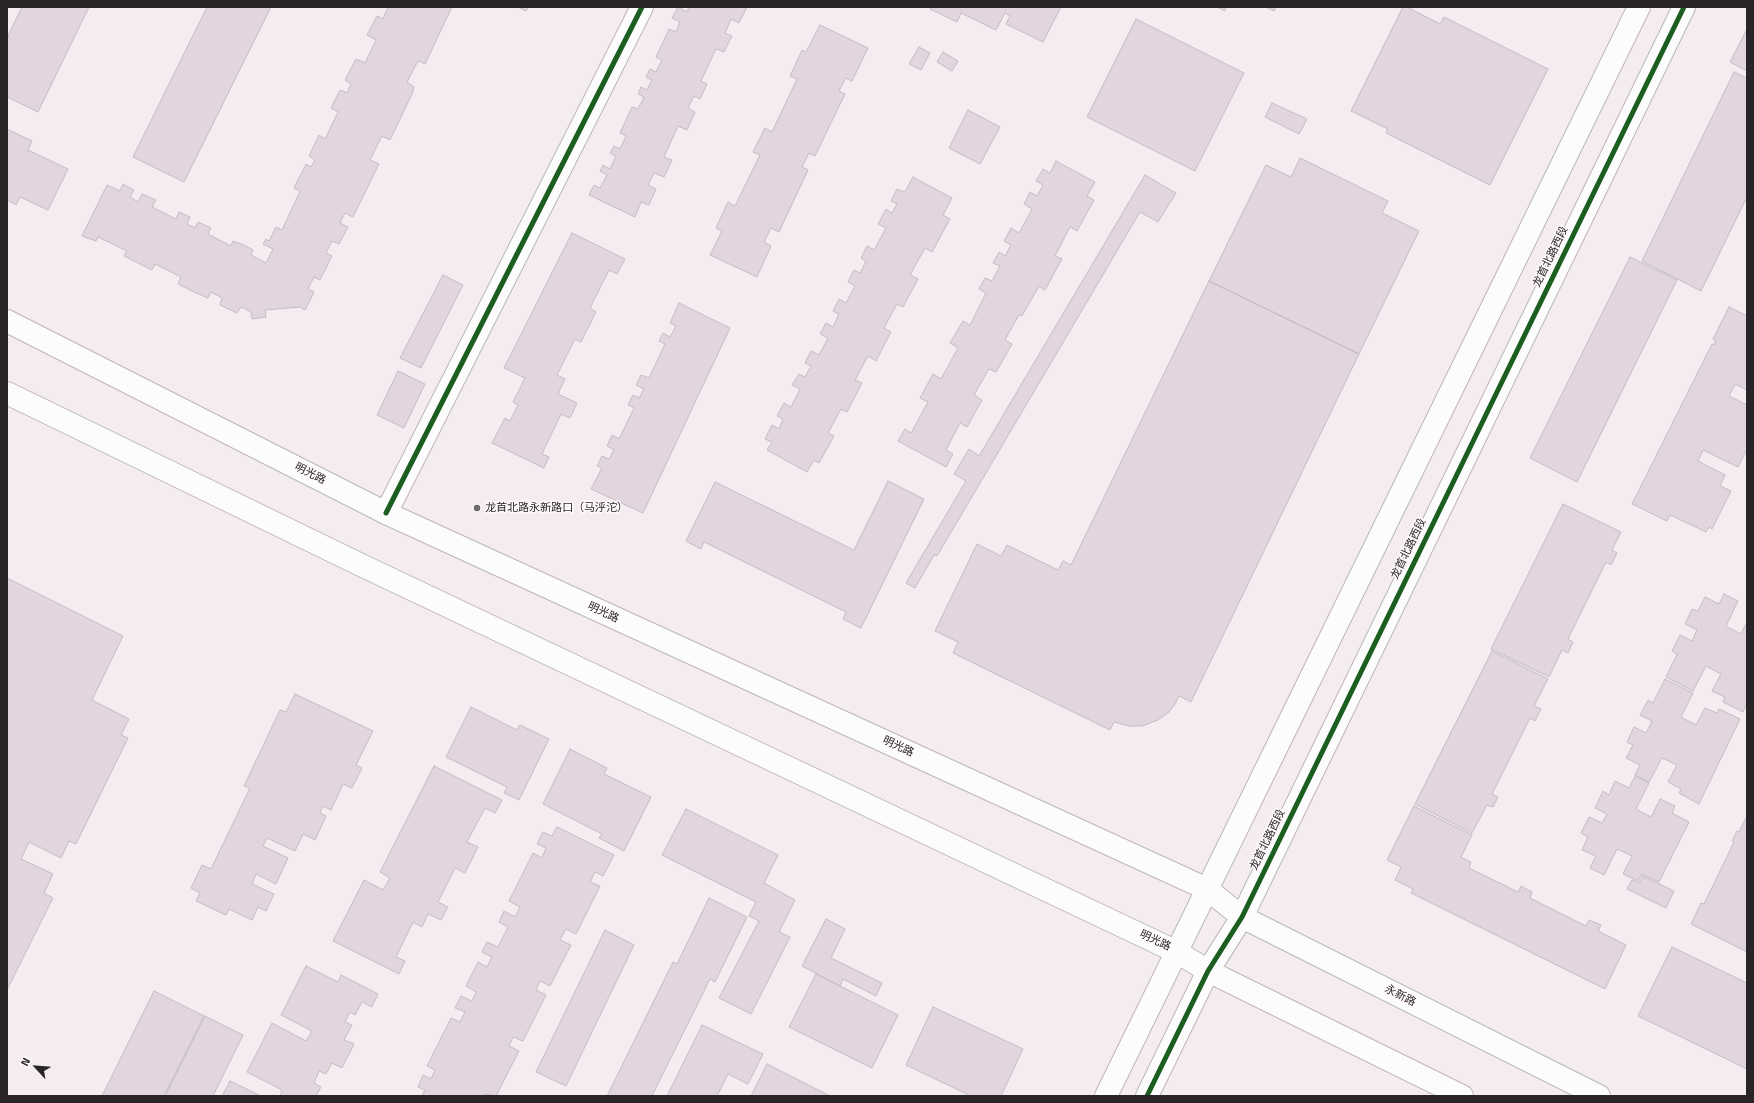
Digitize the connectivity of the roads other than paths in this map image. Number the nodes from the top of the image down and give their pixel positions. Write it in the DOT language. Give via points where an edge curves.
graph roads {
  1 [pos="642,7"];
  2 [pos="1639,7"];
  3 [pos="1684,7"];
  4 [pos="7,320"];
  5 [pos="7,393"];
  6 [pos="386,513"];
  7 [pos="1206,889"];
  8 [pos="1242,917"];
  9 [pos="1177,952"];
  10 [pos="1208,971"];
  11 [pos="1106,1096"];
  12 [pos="1147,1096"];
  13 [pos="1462,1096"];
  14 [pos="1599,1096"];
  1 -- 6 [label="main road"];
  2 -- 7 [label="main road"];
  3 -- 8 [label="main road, 龙首北路西段"];
  4 -- 6 [label="main road, 明光路"];
  5 -- 9 [label="main road, 明光路" via="361,566"];
  6 -- 7 [label="main road, 明光路"];
  7 -- 8 [label="main road, 永新路"];
  7 -- 9 [label="main road"];
  8 -- 10 [label="main road, 龙首北路西段"];
  8 -- 14 [label="main road, 永新路"];
  9 -- 10 [label="main road"];
  9 -- 11 [label="main road"];
  10 -- 12 [label="main road, 龙首北路西段"];
  10 -- 13 [label="main road"];
}
